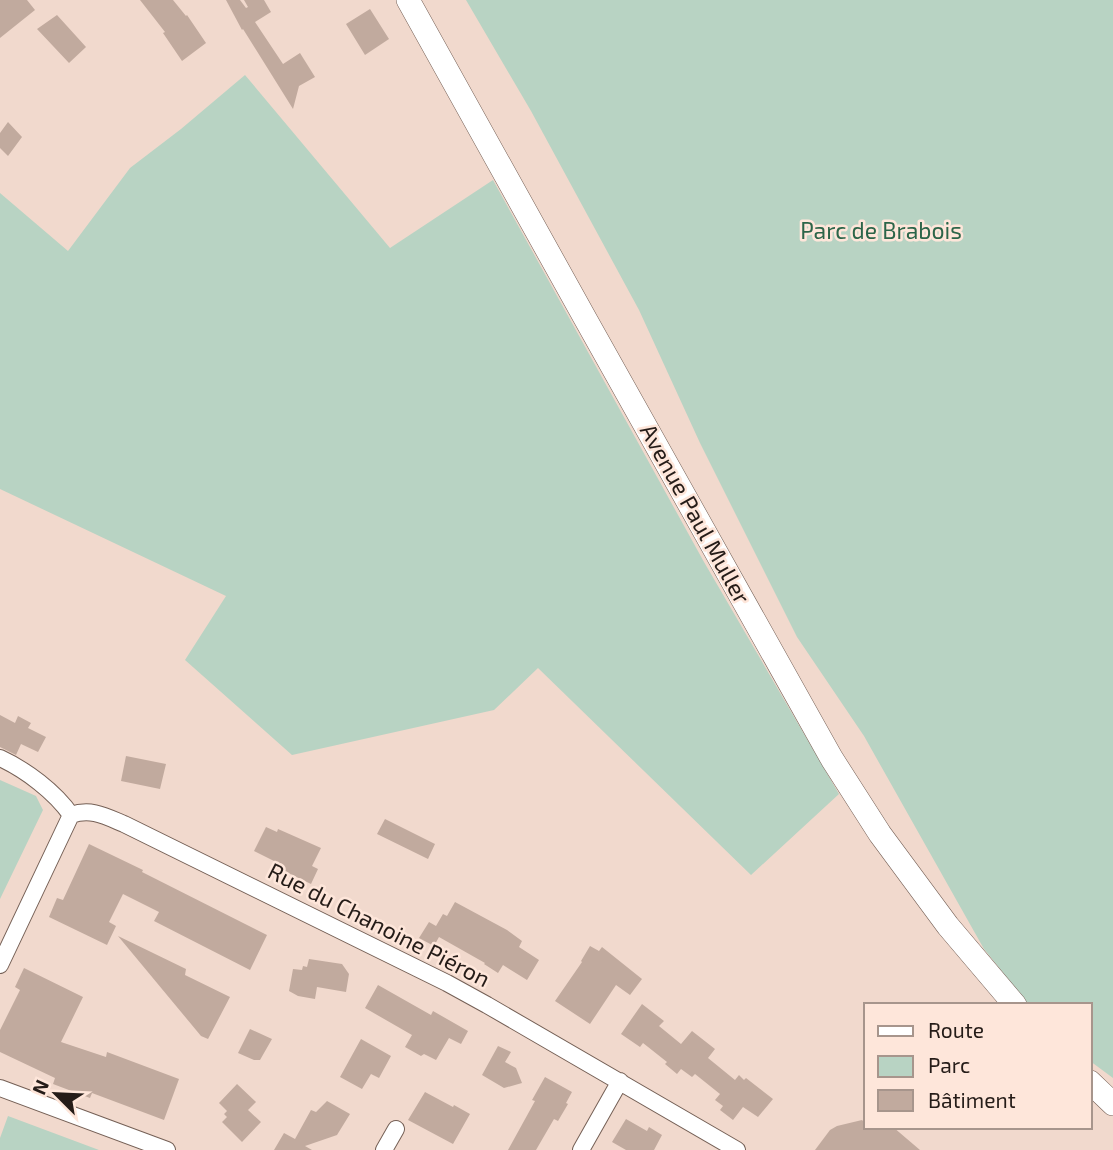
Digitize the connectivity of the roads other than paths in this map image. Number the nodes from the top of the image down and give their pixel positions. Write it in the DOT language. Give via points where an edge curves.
graph roads {
  1 [pos="408,0"];
  2 [pos="0,758"];
  3 [pos="71,815"];
  4 [pos="0,965"];
  5 [pos="1013,1003"];
  6 [pos="620,1082"];
  7 [pos="1092,1084"];
  8 [pos="0,1088"];
  9 [pos="1113,1104"];
  10 [pos="396,1129"];
  11 [pos="167,1150"];
  12 [pos="384,1150"];
  13 [pos="581,1150"];
  14 [pos="737,1150"];
  1 -- 5 [label="main road, Avenue Paul Muller" via="832,759 948,926"];
  2 -- 3 [label="street" via="55,795"];
  3 -- 4 [label="street"];
  3 -- 6 [label="street, Rue du Chanoine Piéron" via="91,812 124,824 447,984"];
  6 -- 13 [label="street"];
  6 -- 14 [label="street, Rue du Chanoine Piéron"];
  7 -- 9 [label="main road"];
  8 -- 11 [label="street"];
  10 -- 12 [label="street"];
}
